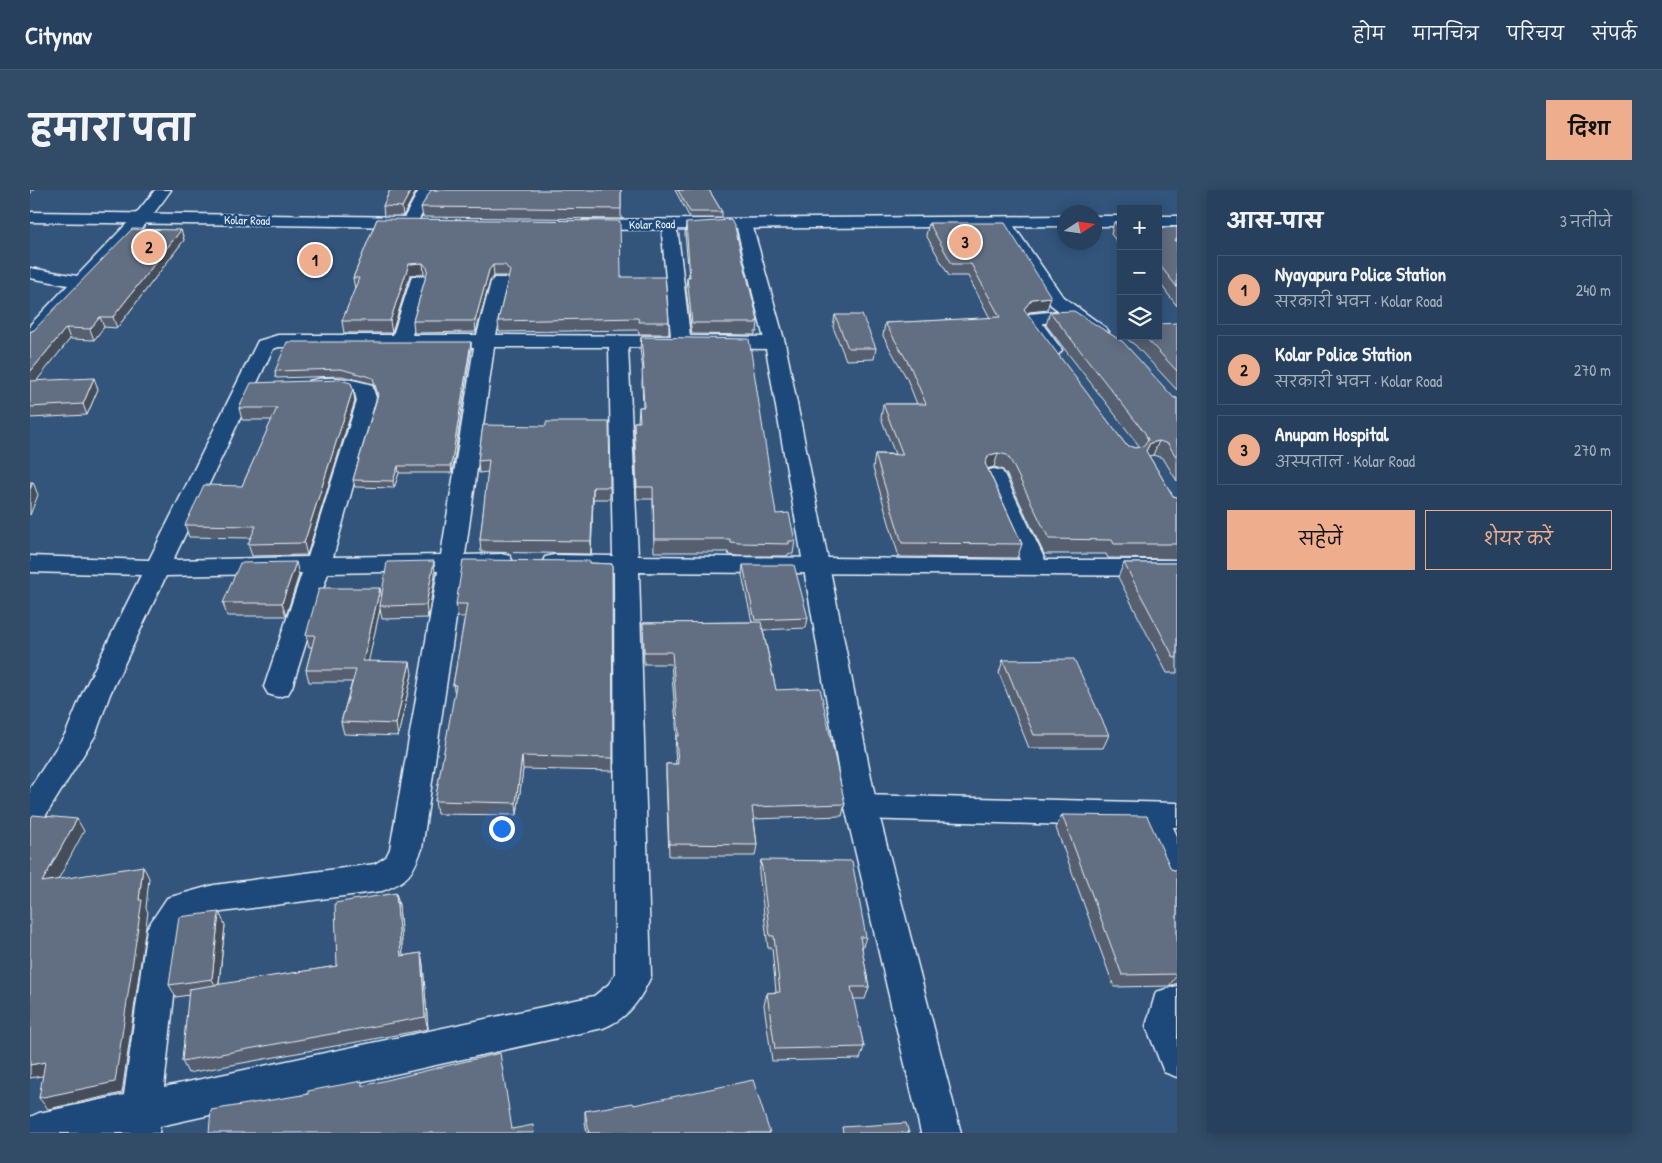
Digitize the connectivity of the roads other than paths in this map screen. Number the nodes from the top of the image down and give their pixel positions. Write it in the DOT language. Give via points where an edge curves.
graph roads {
  1 [pos="163,190"];
  2 [pos="427,190"];
  3 [pos="30,217"];
  4 [pos="1102,221"];
  5 [pos="1117,221"];
  6 [pos="1162,221"];
  7 [pos="1177,221"];
  8 [pos="410,222"];
  9 [pos="1057,222"];
  10 [pos="136,224"];
  11 [pos="358,227"];
  12 [pos="1006,227"];
  13 [pos="746,228"];
  14 [pos="30,229"];
  15 [pos="1057,231"];
  16 [pos="1102,233"];
  17 [pos="1117,233"];
  18 [pos="1162,233"];
  19 [pos="1177,233"];
  20 [pos="670,234"];
  21 [pos="30,273"];
  22 [pos="418,280"];
  23 [pos="81,282"];
  24 [pos="500,282"];
  25 [pos="1075,316"];
  26 [pos="30,336"];
  27 [pos="401,340"];
  28 [pos="618,340"];
  29 [pos="1112,340"];
  30 [pos="484,341"];
  31 [pos="681,342"];
  32 [pos="775,343"];
  33 [pos="1066,368"];
  34 [pos="245,386"];
  35 [pos="994,476"];
  36 [pos="452,562"];
  37 [pos="30,564"];
  38 [pos="318,564"];
  39 [pos="626,564"];
  40 [pos="1036,567"];
  41 [pos="158,568"];
  42 [pos="816,568"];
  43 [pos="1177,568"];
  44 [pos="278,688"];
  45 [pos="861,807"];
  46 [pos="30,814"];
  47 [pos="1164,814"];
  48 [pos="1177,871"];
  49 [pos="1177,1003"];
  50 [pos="1177,1059"];
  51 [pos="141,1121"];
  52 [pos="39,1133"];
  53 [pos="942,1133"];
  1 -- 10 [label="street"];
  2 -- 8 [label="street"];
  3 -- 10 [label="street, Kolar Road"];
  4 -- 5 [label="street"];
  6 -- 7 [label="street"];
  8 -- 11 [label="street, Kolar Road"];
  8 -- 11 [label="street, Kolar Road" via="427,227"];
  9 -- 12 [label="street, Kolar Road"];
  10 -- 11 [label="street, Kolar Road"];
  10 -- 14 [label="street, Kolar Road"];
  10 -- 23 [label="street"];
  12 -- 13 [label="street, Kolar Road"];
  12 -- 15 [label="street, Kolar Road"];
  12 -- 25 [label="street" via="1057,301"];
  13 -- 20 [label="street, Kolar Road"];
  13 -- 20 [label="street, Kolar Road" via="571,229"];
  13 -- 32 [label="street"];
  16 -- 17 [label="street"];
  18 -- 19 [label="street"];
  20 -- 31 [label="street"];
  21 -- 23 [label="street"];
  22 -- 27 [label="street"];
  23 -- 26 [label="street"];
  24 -- 30 [label="street"];
  25 -- 29 [label="street"];
  25 -- 33 [label="street" via="1031,321"];
  27 -- 30 [label="street"];
  27 -- 34 [label="street" via="271,342 265,345"];
  28 -- 30 [label="street"];
  28 -- 31 [label="street"];
  28 -- 39 [label="street"];
  30 -- 36 [label="street"];
  31 -- 32 [label="street"];
  32 -- 42 [label="street"];
  34 -- 38 [label="street" via="342,384 365,389 367,401"];
  34 -- 41 [label="street"];
  35 -- 40 [label="street"];
  36 -- 38 [label="street"];
  36 -- 39 [label="street"];
  36 -- 51 [label="street" via="406,849 399,866 382,877 214,899 179,908 164,928"];
  37 -- 41 [label="street"];
  38 -- 41 [label="street"];
  38 -- 44 [label="street"];
  39 -- 42 [label="street"];
  39 -- 51 [label="street" via="633,976 622,996 603,1011"];
  40 -- 42 [label="street"];
  40 -- 43 [label="street"];
  41 -- 46 [label="street" via="96,694 80,736"];
  42 -- 45 [label="street"];
  45 -- 47 [label="street"];
  45 -- 53 [label="street"];
  47 -- 48 [label="street"];
  49 -- 50 [label="street" via="1169,1004 1164,1026"];
  51 -- 52 [label="street"];
}
